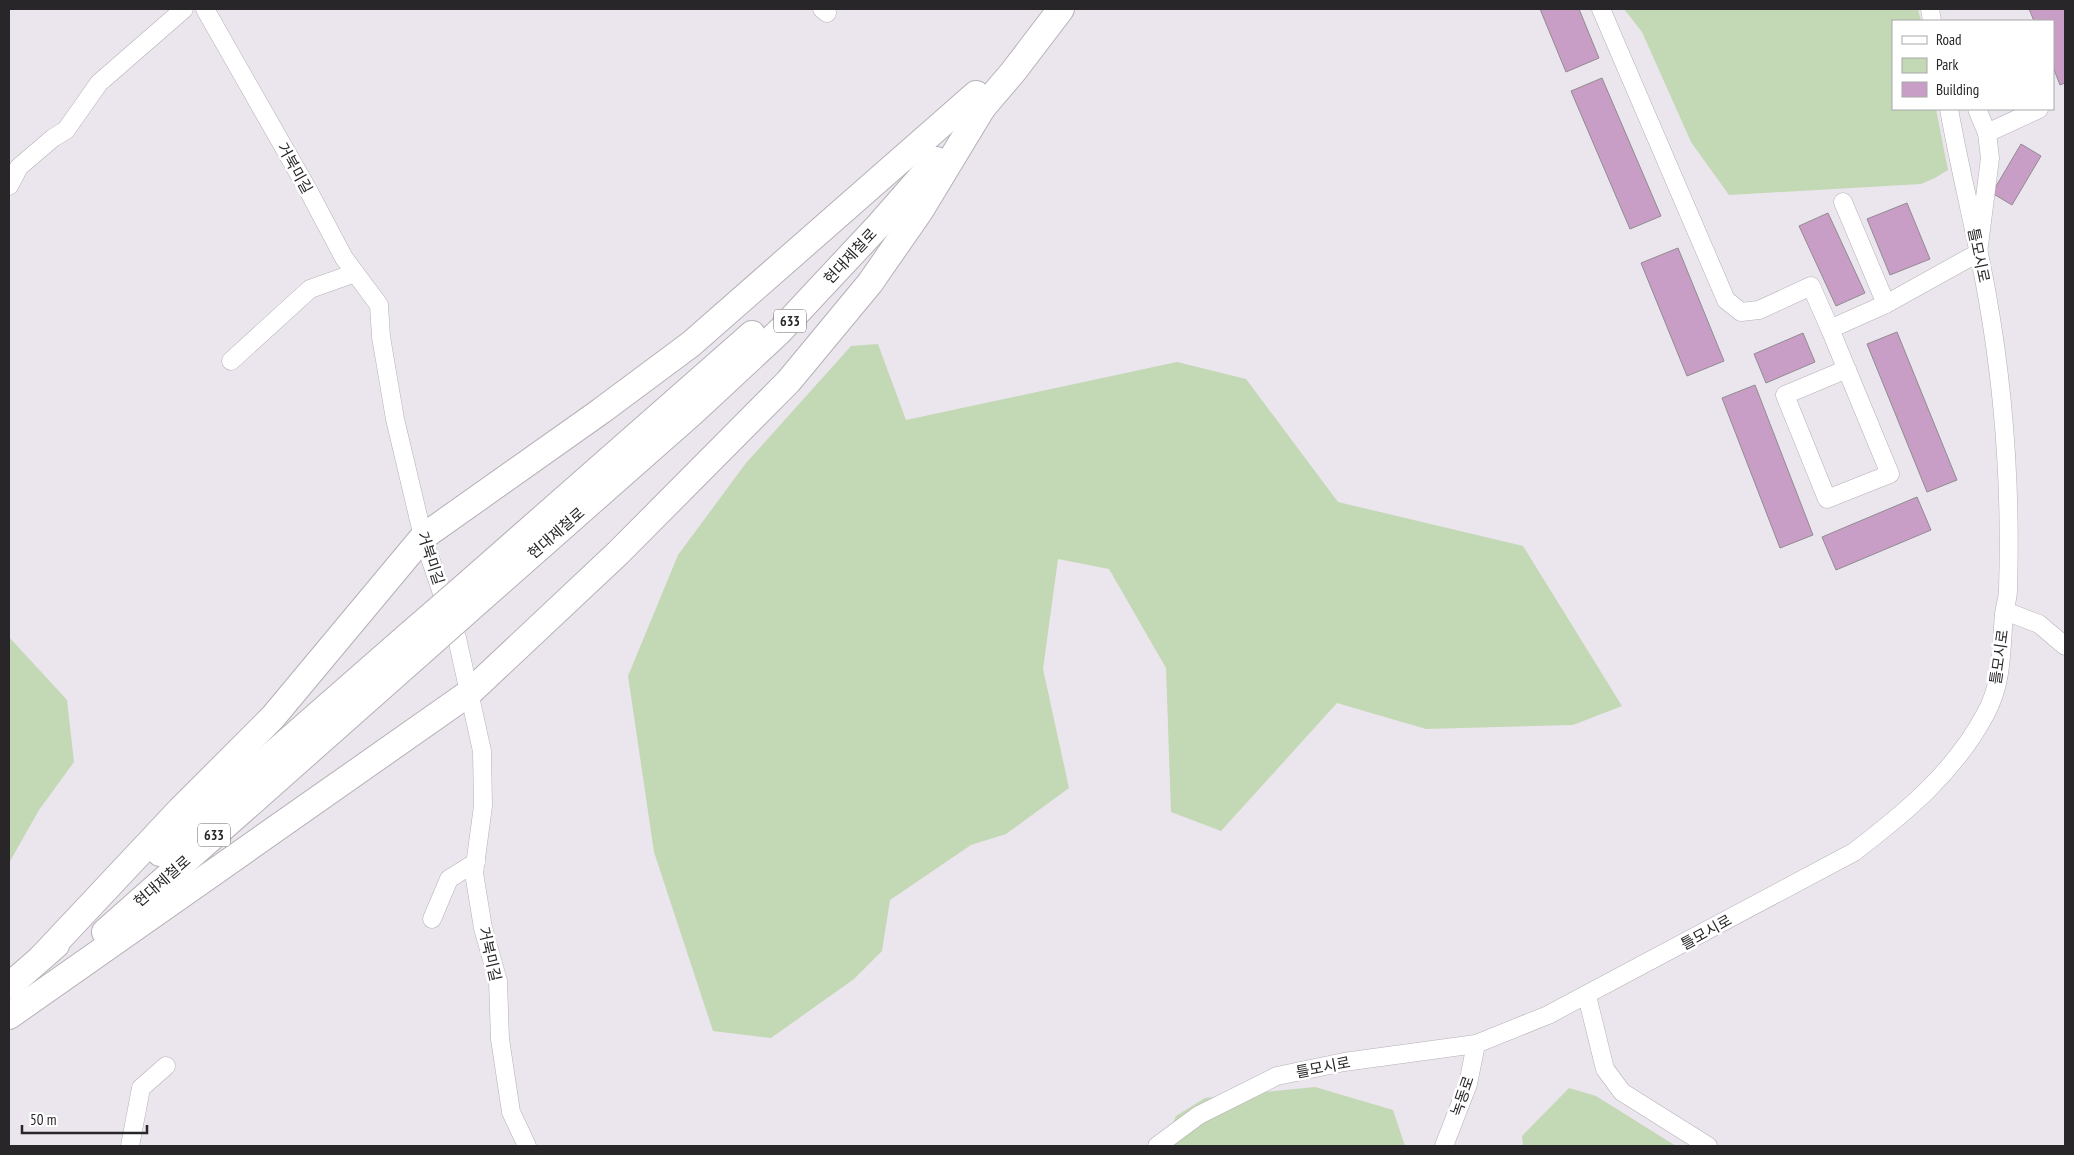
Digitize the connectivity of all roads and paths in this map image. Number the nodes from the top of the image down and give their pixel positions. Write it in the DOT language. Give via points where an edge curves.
graph roads {
  1 [pos="184,9"];
  2 [pos="205,9"];
  3 [pos="1041,9"];
  4 [pos="1061,9"];
  5 [pos="1601,9"];
  6 [pos="979,100"];
  7 [pos="1949,110"];
  8 [pos="1977,110"];
  9 [pos="2034,110"];
  10 [pos="2010,115"];
  11 [pos="1987,133"];
  12 [pos="10,179"];
  13 [pos="1843,202"];
  14 [pos="1978,253"];
  15 [pos="355,273"];
  16 [pos="1886,304"];
  17 [pos="1830,329"];
  18 [pos="231,361"];
  19 [pos="1847,369"];
  20 [pos="423,537"];
  21 [pos="2005,612"];
  22 [pos="416,643"];
  23 [pos="2065,646"];
  24 [pos="469,693"];
  25 [pos="476,862"];
  26 [pos="432,919"];
  27 [pos="42,957"];
  28 [pos="9,986"];
  29 [pos="1587,996"];
  30 [pos="9,1017"];
  31 [pos="1476,1044"];
  32 [pos="166,1066"];
  33 [pos="130,1146"];
  34 [pos="527,1146"];
  35 [pos="1157,1146"];
  36 [pos="1444,1146"];
  37 [pos="1708,1146"];
  1 -- 12 [label="street" via="99,83 66,130 53,138"];
  2 -- 15 [label="street, 거북미길"];
  3 -- 6 [label="highway, 현대제철로 / 633"];
  4 -- 6 [label="highway, 현대제철로 / 633" via="1013,72"];
  5 -- 17 [label="street" via="1726,300 1741,312 1758,310 1812,286"];
  6 -- 20 [label="highway" via="691,344"];
  6 -- 22 [label="highway, 현대제철로 / 633, bridge" via="879,225 780,331 693,412"];
  6 -- 24 [label="highway" via="920,211 870,283 800,368 618,553"];
  7 -- 14 [label="street, 틀모시로"];
  8 -- 11 [label="street"];
  9 -- 10 [label="street"];
  10 -- 11 [label="street"];
  11 -- 14 [label="street" via="1990,158"];
  13 -- 16 [label="street"];
  14 -- 16 [label="street"];
  14 -- 21 [label="street, 틀모시로" via="2001,380 2007,498 2008,592"];
  15 -- 18 [label="street" via="310,289"];
  15 -- 20 [label="street, 거북미길" via="378,305 395,420"];
  16 -- 17 [label="street"];
  17 -- 19 [label="street"];
  19 -- 19 [label="street" via="1890,474 1828,499 1785,395"];
  20 -- 24 [label="street, 거북미길" via="457,638"];
  20 -- 27 [label="highway" via="273,717 180,810"];
  21 -- 23 [label="street" via="2039,624"];
  21 -- 29 [label="street, 틀모시로" via="1998,683 1987,712 1962,754 1901,815 1854,852"];
  22 -- 27 [label="highway, 현대제철로 / 633"];
  22 -- 30 [label="highway, 현대제철로 / 633"];
  24 -- 25 [label="street, 거북미길" via="482,751 483,806"];
  24 -- 30 [label="highway"];
  25 -- 26 [label="street" via="449,879"];
  25 -- 34 [label="street, 거북미길" via="474,873 483,928 498,982 500,1039 512,1112"];
  27 -- 28 [label="highway, 현대제철로 / 633"];
  29 -- 31 [label="street, 틀모시로"];
  29 -- 37 [label="street" via="1605,1069 1622,1092"];
  31 -- 35 [label="street, 틀모시로" via="1344,1062 1277,1076 1199,1115"];
  31 -- 36 [label="street, 녹동로" via="1468,1084"];
  32 -- 33 [label="street" via="141,1088"];
}
